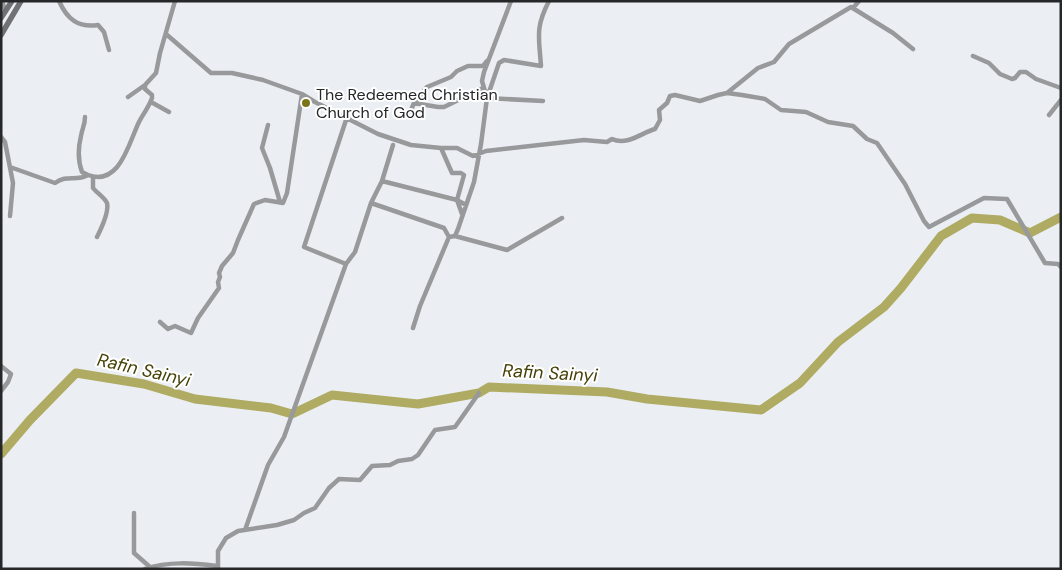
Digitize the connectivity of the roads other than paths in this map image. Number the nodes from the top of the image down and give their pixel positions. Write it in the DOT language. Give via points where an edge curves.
graph roads {
  1 [pos="2,1"];
  2 [pos="12,1"];
  3 [pos="22,1"];
  4 [pos="59,1"];
  5 [pos="176,1"];
  6 [pos="511,1"];
  7 [pos="549,1"];
  8 [pos="859,1"];
  9 [pos="853,8"];
  10 [pos="5,10"];
  11 [pos="1,18"];
  12 [pos="166,34"];
  13 [pos="1,35"];
  14 [pos="913,49"];
  15 [pos="109,50"];
  16 [pos="490,56"];
  17 [pos="973,56"];
  18 [pos="146,85"];
  19 [pos="483,88"];
  20 [pos="1061,88"];
  21 [pos="302,94"];
  22 [pos="726,94"];
  23 [pos="128,97"];
  24 [pos="487,98"];
  25 [pos="1061,100"];
  26 [pos="543,101"];
  27 [pos="151,102"];
  28 [pos="414,103"];
  29 [pos="169,112"];
  30 [pos="406,114"];
  31 [pos="1050,115"];
  32 [pos="85,117"];
  33 [pos="347,117"];
  34 [pos="268,125"];
  35 [pos="1,137"];
  36 [pos="392,145"];
  37 [pos="441,148"];
  38 [pos="479,153"];
  39 [pos="10,167"];
  40 [pos="91,176"];
  41 [pos="382,181"];
  42 [pos="457,200"];
  43 [pos="280,202"];
  44 [pos="371,203"];
  45 [pos="466,205"];
  46 [pos="462,214"];
  47 [pos="10,216"];
  48 [pos="562,218"];
  49 [pos="455,236"];
  50 [pos="97,237"];
  51 [pos="449,238"];
  52 [pos="346,264"];
  53 [pos="1061,267"];
  54 [pos="160,322"];
  55 [pos="413,328"];
  56 [pos="1,366"];
  57 [pos="1,391"];
  58 [pos="479,393"];
  59 [pos="134,513"];
  60 [pos="245,530"];
  61 [pos="218,567"];
  62 [pos="147,568"];
  1 -- 10 [label="street"];
  2 -- 10 [label="main road"];
  3 -- 13 [label="main road"];
  4 -- 15 [label="street" via="68,17 85,27 98,25 102,28"];
  5 -- 12 [label="street"];
  6 -- 16 [label="street"];
  7 -- 24 [label="street" via="538,32 541,66 504,60 499,63"];
  8 -- 9 [label="street"];
  9 -- 14 [label="street"];
  9 -- 22 [label="street" via="789,44 774,62 758,68"];
  10 -- 11 [label="main road"];
  12 -- 18 [label="street" via="156,73"];
  12 -- 21 [label="street" via="211,73 232,73 263,80"];
  16 -- 19 [label="street"];
  16 -- 28 [label="street" via="483,66 468,66 427,87"];
  17 -- 20 [label="street" via="1012,79 1020,72 1026,72"];
  18 -- 23 [label="street"];
  18 -- 27 [label="street" via="145,89 152,95"];
  19 -- 24 [label="street"];
  19 -- 28 [label="street" via="444,107"];
  21 -- 33 [label="street"];
  21 -- 43 [label="street" via="287,192 283,203"];
  22 -- 38 [label="street" via="700,101 670,96 659,110 660,120 655,130 638,138 607,142 584,140"];
  22 -- 53 [label="street" via="765,99 781,110 806,112 828,122 853,126 867,139 877,143 929,226 984,198 1007,199 1045,263"];
  24 -- 26 [label="street"];
  24 -- 38 [label="street"];
  25 -- 31 [label="street"];
  27 -- 29 [label="street"];
  27 -- 40 [label="street" via="120,164 105,176"];
  28 -- 30 [label="street"];
  32 -- 40 [label="street" via="79,164 82,172"];
  33 -- 37 [label="street" via="411,145"];
  33 -- 52 [label="street" via="304,247"];
  34 -- 43 [label="street" via="262,148"];
  35 -- 39 [label="street"];
  36 -- 41 [label="street"];
  37 -- 38 [label="street" via="457,148 473,156"];
  37 -- 42 [label="street" via="452,172 464,175"];
  38 -- 45 [label="street"];
  39 -- 40 [label="street" via="55,183 62,178"];
  39 -- 47 [label="street" via="13,183"];
  40 -- 50 [label="street" via="93,188 107,205"];
  41 -- 42 [label="street"];
  41 -- 44 [label="street"];
  42 -- 45 [label="street"];
  42 -- 46 [label="street"];
  43 -- 54 [label="street" via="265,200 254,204 233,253 222,266 218,288 191,332 175,326 168,328"];
  44 -- 51 [label="street" via="444,228"];
  44 -- 52 [label="street" via="354,252"];
  45 -- 46 [label="street"];
  46 -- 49 [label="street"];
  48 -- 49 [label="street" via="507,250"];
  49 -- 51 [label="street"];
  51 -- 55 [label="street"];
  52 -- 60 [label="street" via="284,437 268,465"];
  56 -- 57 [label="street" via="11,374"];
  58 -- 60 [label="street" via="455,427 435,430 412,459 372,466 360,480 339,479 315,508 294,520"];
  59 -- 62 [label="street" via="134,553"];
  60 -- 61 [label="street" via="226,538 218,551"];
  61 -- 62 [label="street" via="187,562"];
}
